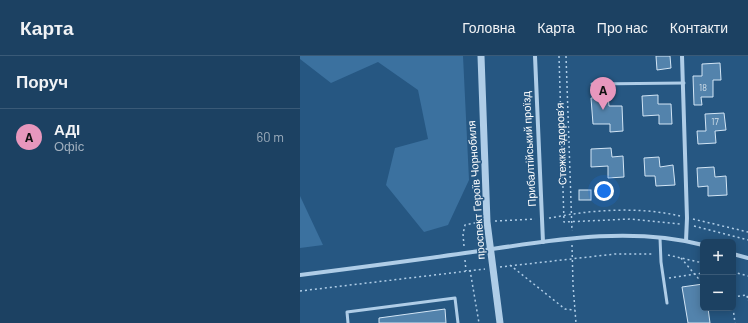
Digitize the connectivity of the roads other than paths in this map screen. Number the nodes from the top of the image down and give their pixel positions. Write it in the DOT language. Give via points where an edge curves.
graph roads {
  1 [pos="481,56"];
  2 [pos="534,56"];
  3 [pos="682,56"];
  4 [pos="684,83"];
  5 [pos="592,84"];
  6 [pos="660,238"];
  7 [pos="686,241"];
  8 [pos="543,242"];
  9 [pos="700,244"];
  10 [pos="490,249"];
  11 [pos="736,255"];
  12 [pos="748,258"];
  13 [pos="300,275"];
  14 [pos="667,303"];
  15 [pos="348,323"];
  16 [pos="458,323"];
  17 [pos="500,323"];
  1 -- 10 [label="street, проспект Героїв Чорнобиля"];
  2 -- 8 [label="street, Прибалтійський проїзд"];
  3 -- 4 [label="street"];
  4 -- 5 [label="lane"];
  4 -- 7 [label="street"];
  6 -- 7 [label="street"];
  6 -- 8 [label="street" via="622,236"];
  6 -- 14 [label="lane"];
  7 -- 9 [label="street"];
  8 -- 10 [label="street"];
  10 -- 13 [label="street"];
  10 -- 17 [label="street, проспект Героїв Чорнобиля"];
  11 -- 12 [label="street"];
  15 -- 16 [label="lane" via="347,312 455,298"];
}
